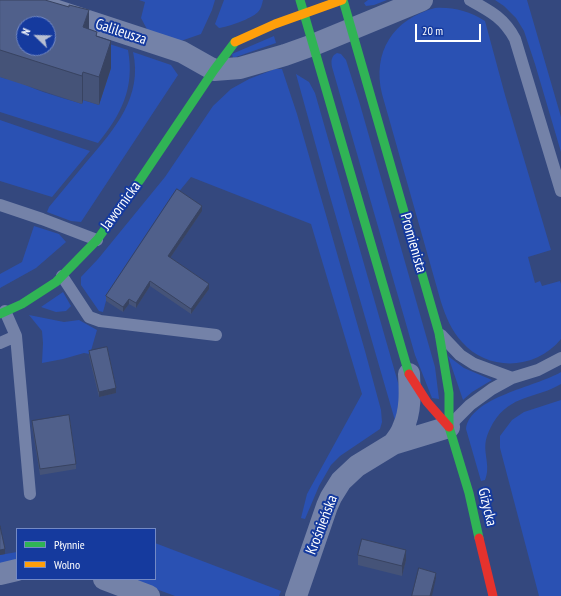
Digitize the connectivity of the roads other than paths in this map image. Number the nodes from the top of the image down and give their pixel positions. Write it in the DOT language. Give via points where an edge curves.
graph roads {
  1 [pos="24,0"];
  2 [pos="300,0"];
  3 [pos="342,0"];
  4 [pos="422,0"];
  5 [pos="470,0"];
  6 [pos="304,14"];
  7 [pos="351,30"];
  8 [pos="313,45"];
  9 [pos="214,70"];
  10 [pos="561,191"];
  11 [pos="0,205"];
  12 [pos="97,240"];
  13 [pos="62,276"];
  14 [pos="3,312"];
  15 [pos="439,333"];
  16 [pos="216,335"];
  17 [pos="16,336"];
  18 [pos="0,343"];
  19 [pos="561,358"];
  20 [pos="410,374"];
  21 [pos="512,378"];
  22 [pos="449,426"];
  23 [pos="393,444"];
  24 [pos="30,494"];
  25 [pos="16,570"];
  26 [pos="0,574"];
  27 [pos="107,580"];
  28 [pos="149,596"];
  29 [pos="296,596"];
  30 [pos="493,596"];
  1 -- 9 [label="street, Galileusza" via="182,52"];
  2 -- 6 [label="street"];
  3 -- 6 [label="street, Jawornicka"];
  3 -- 7 [label="street, Promienista"];
  4 -- 7 [label="street"];
  5 -- 10 [label="lane" via="498,16 515,39"];
  6 -- 8 [label="street"];
  6 -- 9 [label="street, Jawornicka" via="234,43"];
  7 -- 8 [label="street"];
  7 -- 15 [label="street, Promienista"];
  8 -- 9 [label="street" via="240,68"];
  8 -- 20 [label="street"];
  9 -- 12 [label="street, Jawornicka"];
  11 -- 12 [label="lane"];
  12 -- 13 [label="street, Jawornicka"];
  13 -- 14 [label="street, Jawornicka" via="22,304"];
  13 -- 16 [label="lane" via="90,317 100,321"];
  14 -- 17 [label="lane"];
  15 -- 21 [label="lane" via="467,360 481,368"];
  15 -- 22 [label="street, Promienista" via="449,393"];
  17 -- 18 [label="lane"];
  17 -- 24 [label="lane"];
  19 -- 21 [label="lane" via="538,370"];
  20 -- 22 [label="street" via="427,402"];
  20 -- 23 [label="street" via="407,417 404,428"];
  21 -- 22 [label="lane" via="470,405"];
  22 -- 23 [label="street, Krośnieńska"];
  22 -- 30 [label="street, Giżycka" via="469,492"];
  23 -- 29 [label="street, Krośnieńska" via="357,466 337,486 327,506"];
  25 -- 26 [label="street"];
  27 -- 28 [label="street"];
}
